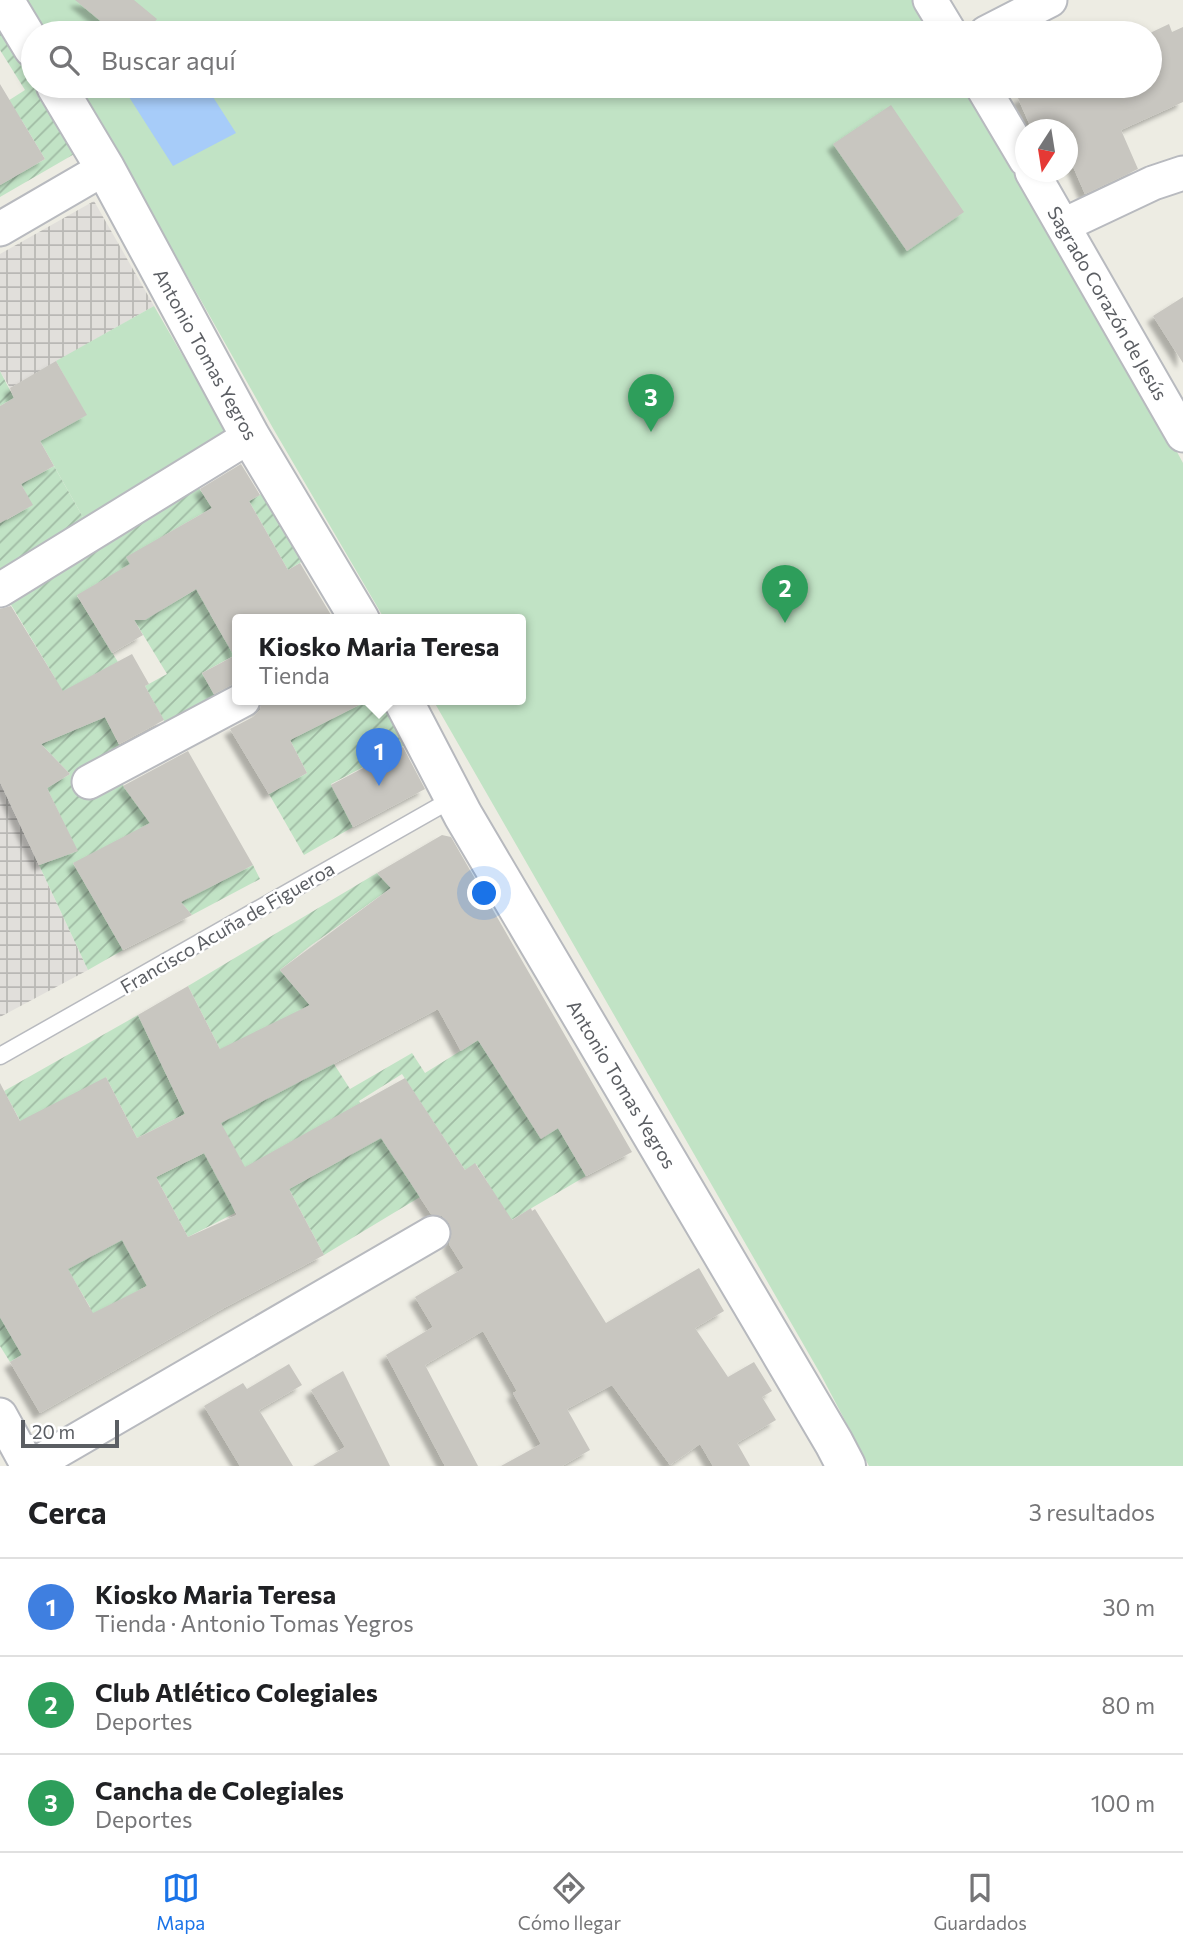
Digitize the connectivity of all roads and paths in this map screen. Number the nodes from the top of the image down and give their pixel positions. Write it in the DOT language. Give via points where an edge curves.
graph roads {
  1 [pos="4,0"];
  2 [pos="930,0"];
  3 [pos="1050,0"];
  4 [pos="943,21"];
  5 [pos="1009,21"];
  6 [pos="21,28"];
  7 [pos="63,98"];
  8 [pos="989,98"];
  9 [pos="1015,142"];
  10 [pos="105,168"];
  11 [pos="1183,173"];
  12 [pos="1038,182"];
  13 [pos="1064,225"];
  14 [pos="0,229"];
  15 [pos="1183,435"];
  16 [pos="250,436"];
  17 [pos="0,590"];
  18 [pos="356,614"];
  19 [pos="234,705"];
  20 [pos="406,705"];
  21 [pos="89,782"];
  22 [pos="454,798"];
  23 [pos="0,1056"];
  24 [pos="433,1233"];
  25 [pos="0,1415"];
  26 [pos="30,1466"];
  27 [pos="846,1466"];
  1 -- 6 [label="street"];
  2 -- 4 [label="street"];
  3 -- 5 [label="street"];
  7 -- 10 [label="street, Antonio Tomas Yegros"];
  8 -- 9 [label="street"];
  10 -- 14 [label="street"];
  10 -- 16 [label="street, Antonio Tomas Yegros"];
  11 -- 13 [label="street"];
  12 -- 13 [label="street, Sagrado Corazón de Jesús"];
  13 -- 15 [label="street, Sagrado Corazón de Jesús"];
  16 -- 17 [label="street"];
  16 -- 18 [label="street, Antonio Tomas Yegros"];
  19 -- 21 [label="street"];
  20 -- 22 [label="street, Antonio Tomas Yegros"];
  22 -- 23 [label="lane, Francisco Acuña de Figueroa"];
  22 -- 27 [label="street, Antonio Tomas Yegros"];
  24 -- 26 [label="street"];
  25 -- 26 [label="street"];
}
